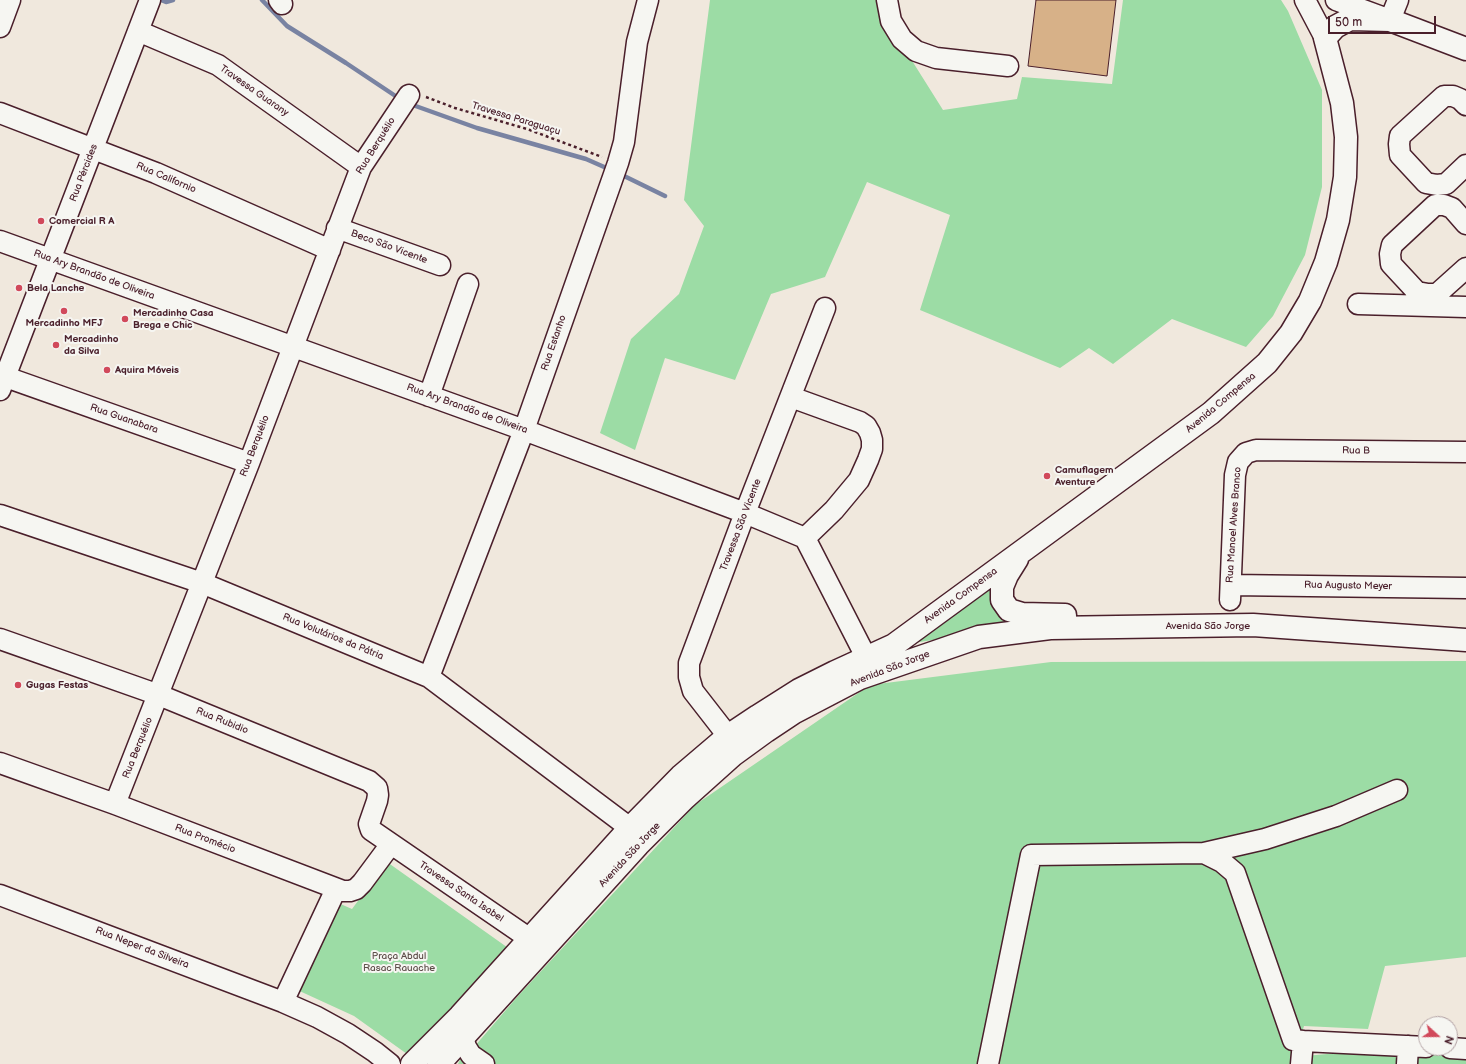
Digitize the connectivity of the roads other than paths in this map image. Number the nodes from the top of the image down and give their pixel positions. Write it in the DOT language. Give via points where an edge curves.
graph roads {
  1 [pos="10,0"];
  2 [pos="150,0"];
  3 [pos="648,0"];
  4 [pos="887,0"];
  5 [pos="1305,0"];
  6 [pos="1336,0"];
  7 [pos="1398,0"];
  8 [pos="1390,20"];
  9 [pos="0,28"];
  10 [pos="138,31"];
  11 [pos="1325,38"];
  12 [pos="1466,49"];
  13 [pos="1008,66"];
  14 [pos="409,95"];
  15 [pos="1466,105"];
  16 [pos="0,113"];
  17 [pos="93,148"];
  18 [pos="1466,165"];
  19 [pos="361,167"];
  20 [pos="1446,184"];
  21 [pos="1444,205"];
  22 [pos="1466,224"];
  23 [pos="337,228"];
  24 [pos="0,241"];
  25 [pos="330,250"];
  26 [pos="50,260"];
  27 [pos="440,265"];
  28 [pos="1466,268"];
  29 [pos="468,284"];
  30 [pos="1427,300"];
  31 [pos="1358,304"];
  32 [pos="825,308"];
  33 [pos="1466,308"];
  34 [pos="292,347"];
  35 [pos="2,381"];
  36 [pos="429,396"];
  37 [pos="791,397"];
  38 [pos="524,430"];
  39 [pos="1466,452"];
  40 [pos="1246,454"];
  41 [pos="249,463"];
  42 [pos="745,513"];
  43 [pos="0,515"];
  44 [pos="805,538"];
  45 [pos="1023,552"];
  46 [pos="202,583"];
  47 [pos="1466,588"];
  48 [pos="1230,592"];
  49 [pos="1466,629"];
  50 [pos="0,638"];
  51 [pos="1466,640"];
  52 [pos="894,645"];
  53 [pos="866,657"];
  54 [pos="429,677"];
  55 [pos="159,695"];
  56 [pos="728,736"];
  57 [pos="0,762"];
  58 [pos="1397,790"];
  59 [pos="115,804"];
  60 [pos="630,828"];
  61 [pos="1265,839"];
  62 [pos="391,844"];
  63 [pos="1204,853"];
  64 [pos="1235,873"];
  65 [pos="336,889"];
  66 [pos="0,895"];
  67 [pos="530,939"];
  68 [pos="283,1002"];
  69 [pos="463,1038"];
  70 [pos="1303,1041"];
  71 [pos="1414,1052"];
  72 [pos="390,1064"];
  73 [pos="412,1064"];
  74 [pos="439,1064"];
  75 [pos="484,1064"];
  76 [pos="988,1064"];
  77 [pos="1301,1064"];
  1 -- 9 [label="street"];
  2 -- 10 [label="street, Rua Pércides"];
  3 -- 38 [label="street, Rua Estanho" via="637,42 624,142 618,163"];
  4 -- 13 [label="street" via="892,21 902,39 916,51 936,58"];
  5 -- 11 [label="street, Avenida Compensa"];
  6 -- 8 [label="street"];
  7 -- 8 [label="street"];
  8 -- 11 [label="main road" via="1350,19 1335,27"];
  8 -- 12 [label="main road"];
  10 -- 17 [label="street, Rua Pércides"];
  10 -- 19 [label="street, Travessa Guarany" via="218,66"];
  11 -- 45 [label="main road, Avenida Compensa" via="1342,103 1346,137 1345,177 1338,220 1326,262 1310,301 1291,333 1267,363 1211,413"];
  14 -- 19 [label="street, Rua Berquélio"];
  15 -- 20 [label="street" via="1453,96 1444,96 1400,136 1400,155 1426,183"];
  16 -- 17 [label="street, Rua Californio"];
  17 -- 25 [label="street, Rua Californio"];
  17 -- 26 [label="street, Rua Pércides"];
  18 -- 20 [label="street"];
  19 -- 23 [label="street, Rua Berquélio"];
  20 -- 21 [label="street"];
  21 -- 22 [label="street" via="1452,208"];
  21 -- 30 [label="street" via="1435,205 1392,245 1390,254 1391,264"];
  23 -- 25 [label="street, Rua Berquélio"];
  23 -- 27 [label="street, Beco São Vicente"];
  24 -- 26 [label="street, Rua Ary Brandão de Oliveira"];
  25 -- 34 [label="street, Rua Berquélio"];
  26 -- 34 [label="street, Rua Ary Brandão de Oliveira"];
  26 -- 35 [label="street, Rua Pércides"];
  28 -- 30 [label="street"];
  29 -- 36 [label="street"];
  30 -- 31 [label="street"];
  30 -- 33 [label="street"];
  32 -- 37 [label="street, Travessa São Vicente"];
  34 -- 36 [label="street, Rua Ary Brandão de Oliveira"];
  34 -- 41 [label="street, Rua Berquélio"];
  35 -- 41 [label="street, Rua Guanabara"];
  36 -- 38 [label="street, Rua Ary Brandão de Oliveira"];
  37 -- 42 [label="street, Travessa São Vicente"];
  37 -- 44 [label="street" via="860,422 866,426 872,440 872,449 859,480 834,510"];
  38 -- 42 [label="street, Rua Ary Brandão de Oliveira"];
  38 -- 54 [label="street, Rua Estanho"];
  39 -- 40 [label="street, Rua B" via="1256,450"];
  40 -- 48 [label="street, Rua Manoel Alves Branco" via="1238,462 1235,475"];
  41 -- 46 [label="street, Rua Berquélio"];
  42 -- 44 [label="street, Rua Ary Brandão de Oliveira"];
  42 -- 56 [label="street, Travessa São Vicente" via="690,663 689,676 693,691"];
  43 -- 46 [label="street, Rua Volutários da Pátria"];
  44 -- 53 [label="street"];
  45 -- 49 [label="main road" via="1002,587 1002,600 1010,610 1022,614 1364,620"];
  45 -- 52 [label="main road, Avenida Compensa"];
  46 -- 54 [label="street, Rua Volutários da Pátria"];
  46 -- 55 [label="street, Rua Berquélio"];
  47 -- 48 [label="street, Rua Augusto Meyer"];
  50 -- 55 [label="street, Rua Rubidio"];
  51 -- 69 [label="main road, Avenida São Jorge" via="1253,626 1050,628 979,637 860,678 793,713 766,731 733,755 685,798 638,845"];
  52 -- 53 [label="main road, Avenida São Jorge"];
  53 -- 56 [label="main road, Avenida São Jorge" via="799,690"];
  54 -- 60 [label="street, Rua Volutários da Pátria"];
  55 -- 59 [label="street, Rua Berquélio"];
  55 -- 62 [label="street, Rua Rubidio" via="369,781 377,788 378,794 369,824 371,830"];
  56 -- 60 [label="main road, Avenida São Jorge" via="681,776"];
  57 -- 59 [label="street, Rua Promécio"];
  58 -- 61 [label="street" via="1336,816"];
  59 -- 65 [label="street, Rua Promécio"];
  60 -- 67 [label="main road, Avenida São Jorge"];
  61 -- 63 [label="street"];
  61 -- 64 [label="street" via="1246,851"];
  62 -- 65 [label="street, Rua Promécio" via="356,889 350,892"];
  62 -- 67 [label="street, Travessa Santa Isabel"];
  63 -- 64 [label="street" via="1222,862"];
  63 -- 76 [label="street" via="1031,855"];
  64 -- 70 [label="street" via="1293,1040"];
  65 -- 68 [label="street"];
  66 -- 68 [label="street, Rua Neper da Silveira"];
  67 -- 73 [label="main road, Avenida São Jorge"];
  68 -- 72 [label="street, Rua Neper da Silveira" via="348,1034"];
  69 -- 74 [label="main road, Avenida São Jorge"];
  69 -- 75 [label="street" via="471,1055"];
  70 -- 71 [label="street"];
  70 -- 77 [label="street"];
}
